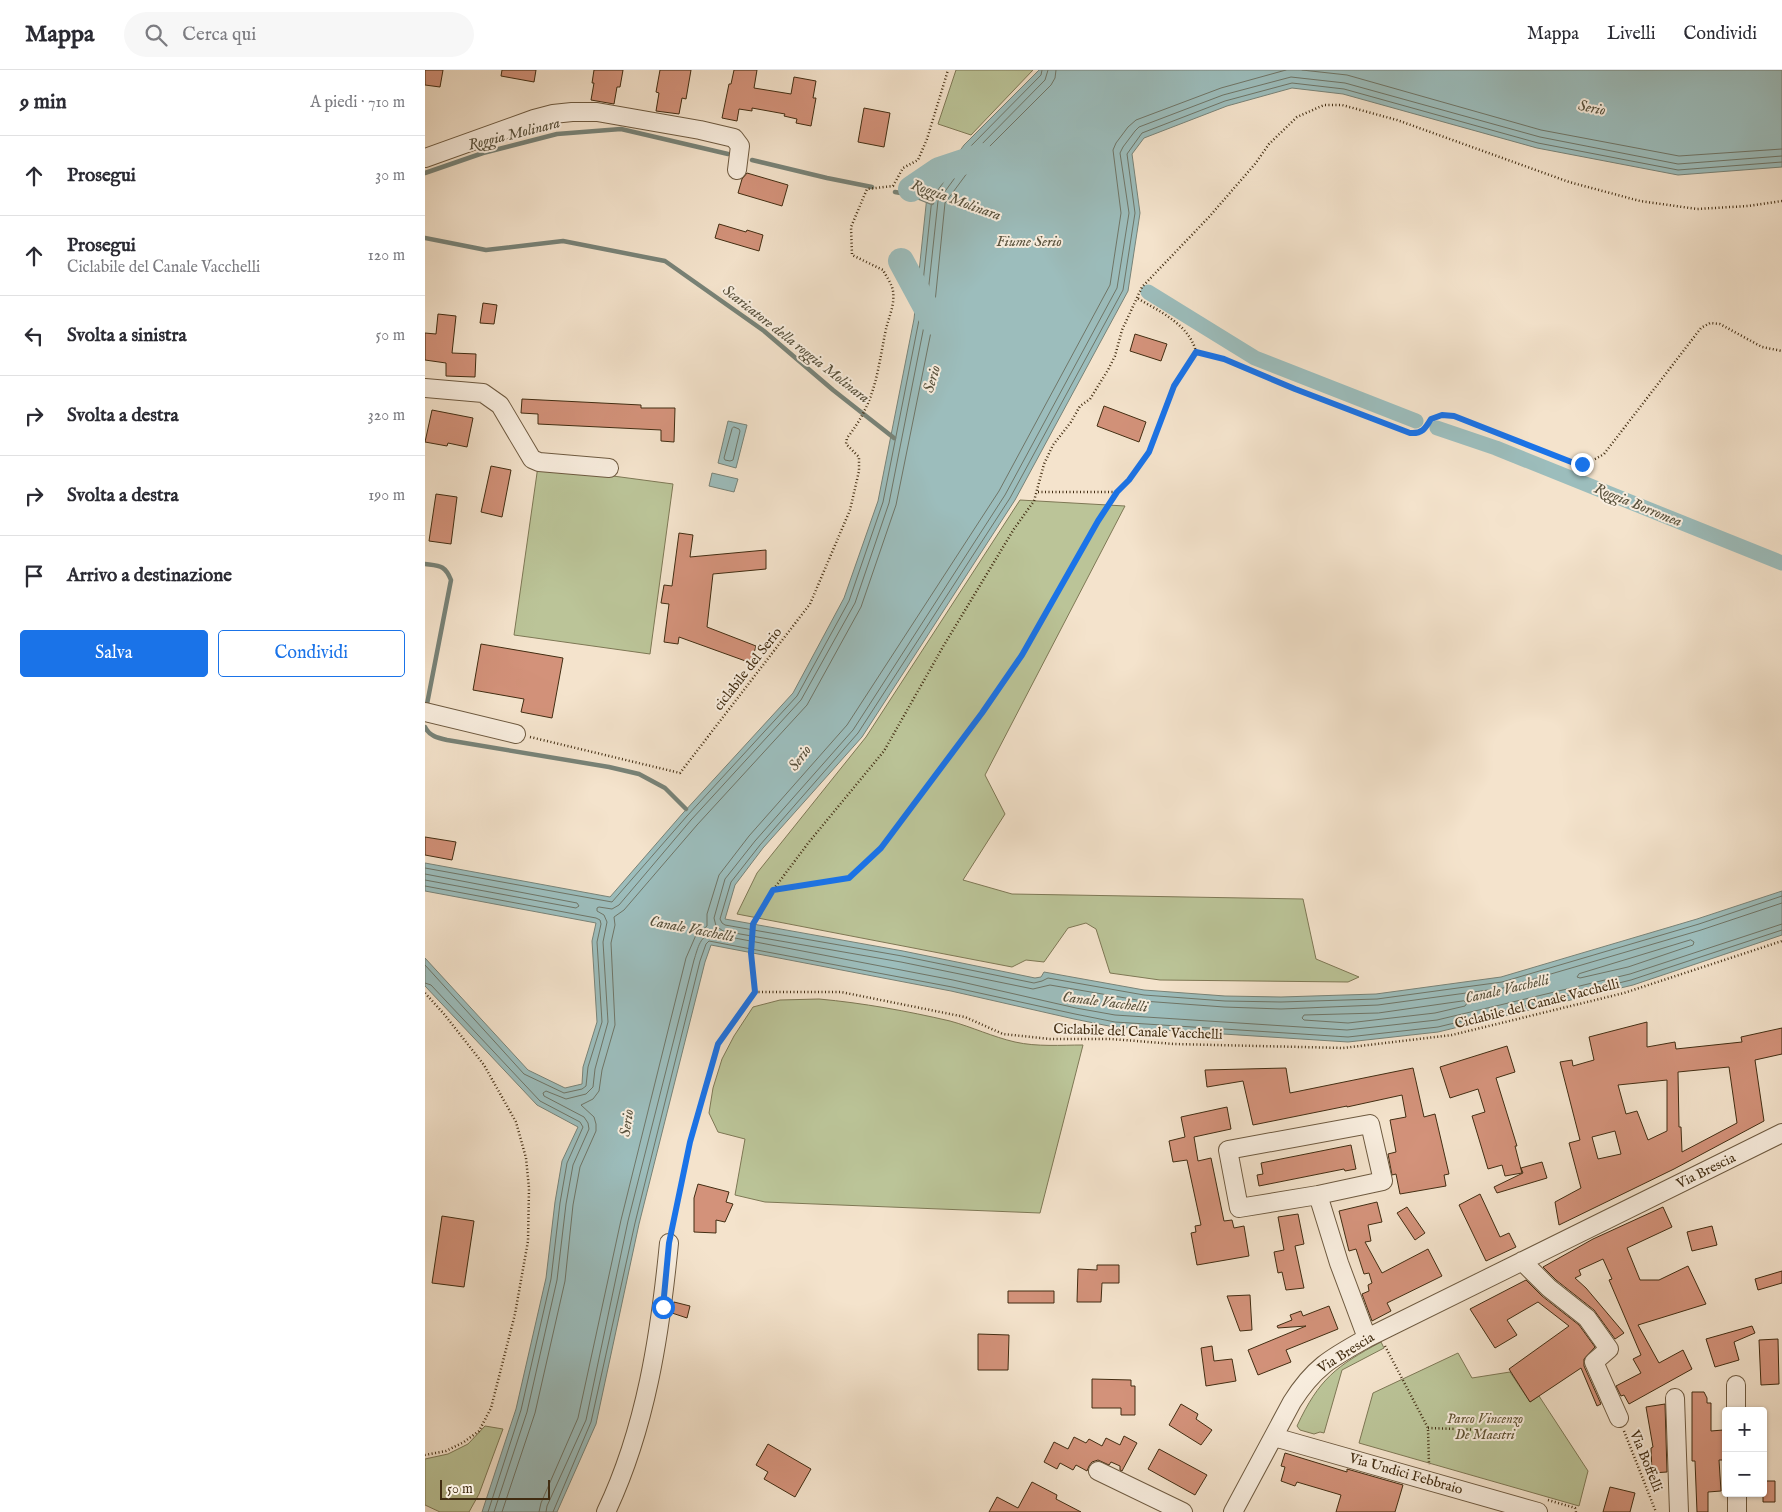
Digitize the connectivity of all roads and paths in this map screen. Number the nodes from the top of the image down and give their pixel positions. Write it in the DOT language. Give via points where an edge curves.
graph roads {
  1 [pos="948,70"];
  2 [pos="425,158"];
  3 [pos="737,170"];
  4 [pos="1782,201"];
  5 [pos="1137,298"];
  6 [pos="1196,352"];
  7 [pos="1782,352"];
  8 [pos="425,388"];
  9 [pos="609,468"];
  10 [pos="1038,492"];
  11 [pos="1117,492"];
  12 [pos="425,712"];
  13 [pos="516,734"];
  14 [pos="773,890"];
  15 [pos="1782,941"];
  16 [pos="755,992"];
  17 [pos="425,993"];
  18 [pos="1782,1133"];
  19 [pos="1319,1194"];
  20 [pos="669,1243"];
  21 [pos="1522,1262"];
  22 [pos="1372,1336"];
  23 [pos="1736,1384"];
  24 [pos="1675,1398"];
  25 [pos="1736,1407"];
  26 [pos="1619,1418"];
  27 [pos="1428,1428"];
  28 [pos="1485,1430"];
  29 [pos="1274,1437"];
  30 [pos="425,1455"];
  31 [pos="1429,1466"];
  32 [pos="1098,1471"];
  33 [pos="1737,1497"];
  34 [pos="612,1502"];
  35 [pos="1183,1512"];
  36 [pos="1233,1512"];
  37 [pos="1538,1512"];
  38 [pos="1656,1512"];
  39 [pos="1679,1512"];
  40 [pos="1737,1512"];
  1 -- 13 [label="path, ciclabile del Serio" via="918,160 903,168 893,186 867,189 851,227 852,255 883,270 893,291 892,310 871,399 847,438 846,444 859,458 850,510 810,604 680,773"];
  2 -- 3 [label="street" via="553,114 597,112 734,138 740,146"];
  4 -- 5 [label="path" via="1697,209 1640,201 1569,182 1397,120 1342,104 1324,105 1297,117 1280,132 1209,217 1146,282"];
  5 -- 6 [label="path" via="1179,325 1194,341"];
  5 -- 10 [label="path" via="1108,370 1053,445 1044,464"];
  6 -- 7 [label="path" via="1224,359 1410,433 1424,430 1431,419 1442,415 1454,416 1582,464 1604,454 1701,328 1720,324 1762,347"];
  6 -- 11 [label="path" via="1174,386 1149,452"];
  8 -- 9 [label="street" via="483,393 500,405 532,459"];
  10 -- 11 [label="path"];
  10 -- 14 [label="path" via="944,645 885,751"];
  11 -- 14 [label="path" via="1022,655 881,848 849,878"];
  12 -- 13 [label="street"];
  14 -- 16 [label="path" via="753,924 751,953"];
  15 -- 16 [label="path, Ciclabile del Canale Vacchelli" via="1624,993 1452,1035 1343,1048 1050,1039 1003,1034 965,1017 841,992"];
  16 -- 20 [label="path" via="718,1044 690,1142"];
  17 -- 30 [label="path" via="484,1065 517,1122 529,1188 529,1240 515,1314 491,1408 479,1430 464,1442 445,1451"];
  18 -- 21 [label="street, Via Brescia"];
  19 -- 19 [label="street" via="1383,1181 1370,1124 1228,1150 1239,1208"];
  19 -- 22 [label="street" via="1339,1263"];
  20 -- 34 [label="street" via="663,1307 645,1404"];
  21 -- 22 [label="street, Via Brescia"];
  21 -- 26 [label="street" via="1587,1318 1609,1348 1594,1362"];
  22 -- 27 [label="path"];
  22 -- 29 [label="street, Via Brescia" via="1327,1361 1313,1373 1292,1402"];
  23 -- 25 [label="street"];
  24 -- 39 [label="street"];
  26 -- 38 [label="path, Via Boffelli"];
  27 -- 28 [label="path"];
  27 -- 31 [label="path"];
  29 -- 36 [label="street, Via Brescia"];
  29 -- 37 [label="street, Via Undici Febbraio"];
  32 -- 35 [label="street"];
  33 -- 40 [label="street"];
}
